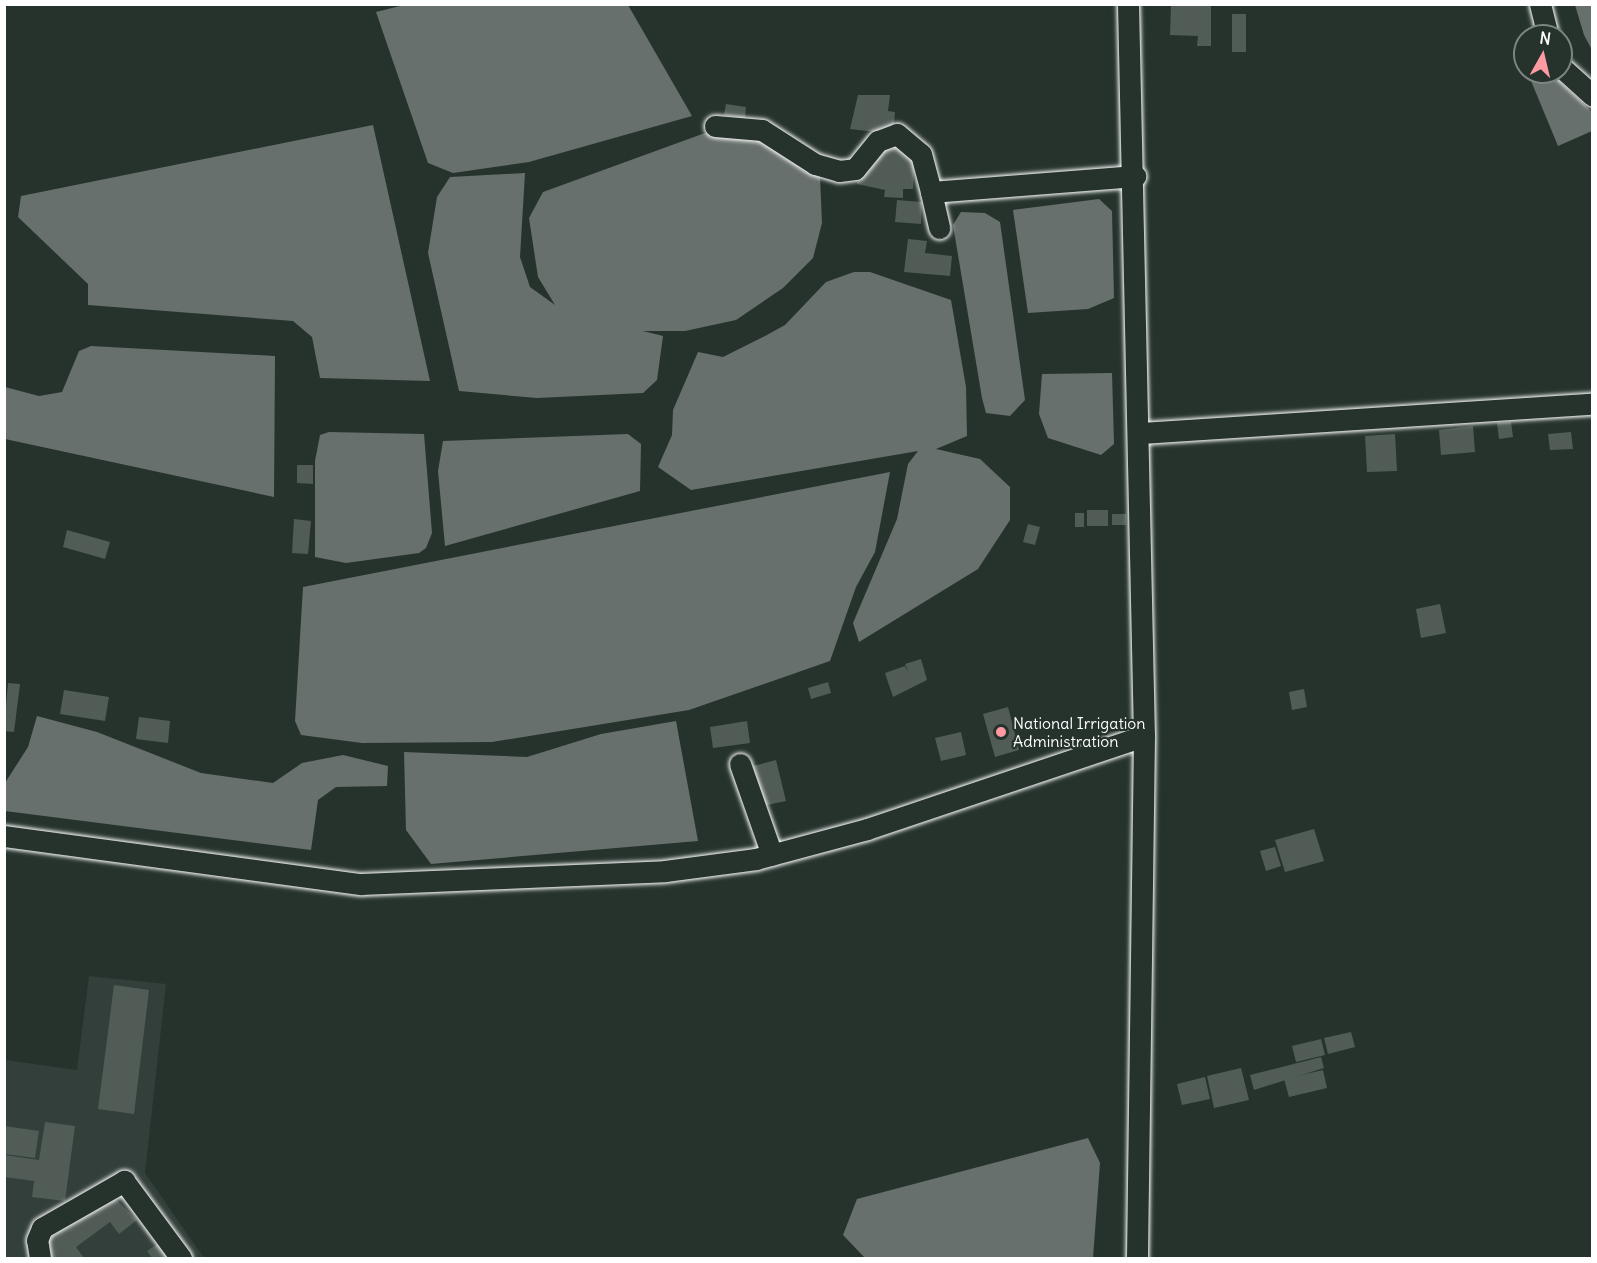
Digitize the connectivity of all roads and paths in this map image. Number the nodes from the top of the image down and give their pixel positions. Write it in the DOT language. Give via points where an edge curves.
graph roads {
  1 [pos="1128,4"];
  2 [pos="1540,4"];
  3 [pos="1545,24"];
  4 [pos="1573,78"];
  5 [pos="1593,95"];
  6 [pos="715,126"];
  7 [pos="1135,176"];
  8 [pos="931,192"];
  9 [pos="939,228"];
  10 [pos="1593,404"];
  11 [pos="1140,433"];
  12 [pos="1144,736"];
  13 [pos="740,764"];
  14 [pos="4,836"];
  15 [pos="772,855"];
  16 [pos="39,1258"];
  17 [pos="181,1258"];
  18 [pos="1137,1258"];
  1 -- 7 [label="street"];
  2 -- 3 [label="street"];
  4 -- 5 [label="street"];
  6 -- 8 [label="street" via="762,130 815,164 839,171 855,169 878,141 897,134 921,154"];
  7 -- 8 [label="street"];
  7 -- 11 [label="street"];
  8 -- 9 [label="street"];
  10 -- 11 [label="street"];
  11 -- 12 [label="street"];
  12 -- 15 [label="street" via="867,829"];
  12 -- 18 [label="street"];
  13 -- 15 [label="street"];
  14 -- 15 [label="street" via="361,884 665,871"];
  16 -- 17 [label="street" via="37,1240 42,1228 124,1181"];
}
